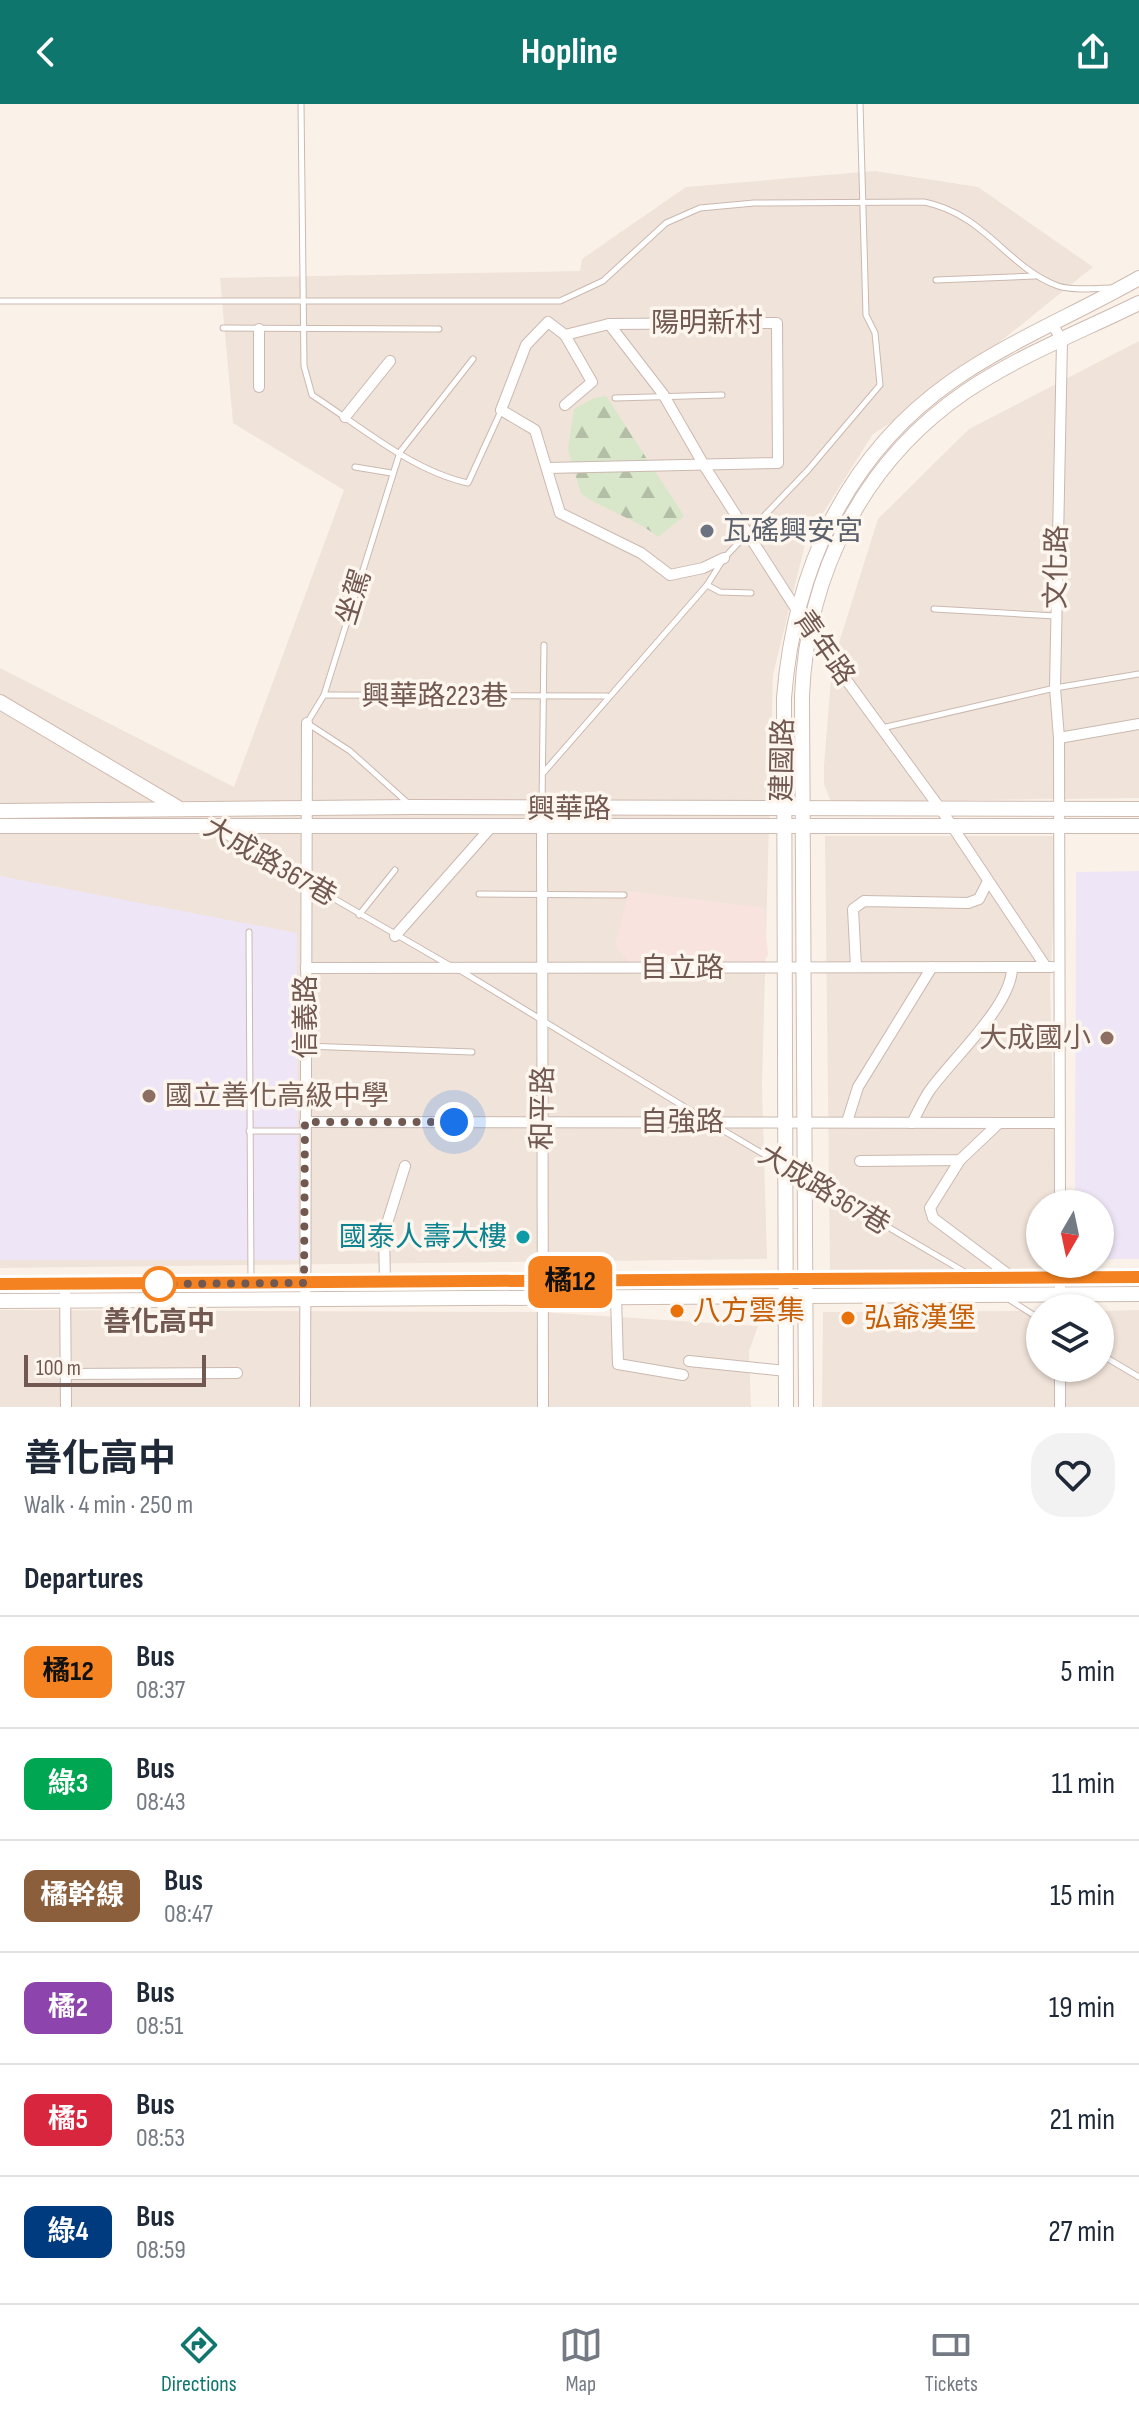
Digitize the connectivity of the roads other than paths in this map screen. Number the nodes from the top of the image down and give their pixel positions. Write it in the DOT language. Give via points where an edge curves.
graph roads {
  1 [pos="301,104"];
  2 [pos="860,104"];
  3 [pos="861,202"];
  4 [pos="1036,276"];
  5 [pos="1139,278"];
  6 [pos="936,280"];
  7 [pos="1123,288"];
  8 [pos="1139,288"];
  9 [pos="304,299"];
  10 [pos="0,301"];
  11 [pos="1139,303"];
  12 [pos="609,324"];
  13 [pos="1053,325"];
  14 [pos="223,328"];
  15 [pos="259,329"];
  16 [pos="306,329"];
  17 [pos="439,329"];
  18 [pos="565,335"];
  19 [pos="1062,341"];
  20 [pos="473,359"];
  21 [pos="390,361"];
  22 [pos="259,387"];
  23 [pos="663,394"];
  24 [pos="722,395"];
  25 [pos="615,398"];
  26 [pos="565,405"];
  27 [pos="501,410"];
  28 [pos="345,417"];
  29 [pos="400,452"];
  30 [pos="355,467"];
  31 [pos="705,467"];
  32 [pos="547,468"];
  33 [pos="391,473"];
  34 [pos="748,535"];
  35 [pos="724,558"];
  36 [pos="707,585"];
  37 [pos="751,593"];
  38 [pos="797,609"];
  39 [pos="934,609"];
  40 [pos="1056,616"];
  41 [pos="809,629"];
  42 [pos="544,645"];
  43 [pos="1139,674"];
  44 [pos="1055,688"];
  45 [pos="324,695"];
  46 [pos="607,696"];
  47 [pos="546,697"];
  48 [pos="0,702"];
  49 [pos="307,723"];
  50 [pos="1139,724"];
  51 [pos="881,728"];
  52 [pos="1059,738"];
  53 [pos="544,772"];
  54 [pos="412,807"];
  55 [pos="306,808"];
  56 [pos="542,809"];
  57 [pos="1139,809"];
  58 [pos="180,810"];
  59 [pos="783,810"];
  60 [pos="801,810"];
  61 [pos="0,811"];
  62 [pos="942,811"];
  63 [pos="1059,818"];
  64 [pos="306,825"];
  65 [pos="493,825"];
  66 [pos="951,825"];
  67 [pos="0,826"];
  68 [pos="209,826"];
  69 [pos="542,826"];
  70 [pos="1139,826"];
  71 [pos="783,827"];
  72 [pos="801,827"];
  73 [pos="395,870"];
  74 [pos="306,881"];
  75 [pos="987,883"];
  76 [pos="479,894"];
  77 [pos="542,894"];
  78 [pos="624,895"];
  79 [pos="359,915"];
  80 [pos="249,932"];
  81 [pos="395,936"];
  82 [pos="785,967"];
  83 [pos="802,967"];
  84 [pos="856,967"];
  85 [pos="932,967"];
  86 [pos="1012,967"];
  87 [pos="1052,967"];
  88 [pos="306,968"];
  89 [pos="455,968"];
  90 [pos="543,968"];
  91 [pos="545,1025"];
  92 [pos="305,1046"];
  93 [pos="472,1052"];
  94 [pos="543,1122"];
  95 [pos="709,1122"];
  96 [pos="787,1122"];
  97 [pos="804,1122"];
  98 [pos="847,1122"];
  99 [pos="912,1123"];
  100 [pos="999,1123"];
  101 [pos="1059,1123"];
  102 [pos="305,1126"];
  103 [pos="249,1131"];
  104 [pos="960,1160"];
  105 [pos="860,1161"];
  106 [pos="405,1166"];
  107 [pos="787,1168"];
  108 [pos="805,1178"];
  109 [pos="1060,1190"];
  110 [pos="1114,1275"];
  111 [pos="1026,1276"];
  112 [pos="1139,1277"];
  113 [pos="1013,1278"];
  114 [pos="787,1279"];
  115 [pos="806,1279"];
  116 [pos="976,1279"];
  117 [pos="543,1282"];
  118 [pos="65,1283"];
  119 [pos="304,1283"];
  120 [pos="385,1283"];
  121 [pos="0,1284"];
  122 [pos="251,1284"];
  123 [pos="1001,1294"];
  124 [pos="1139,1294"];
  125 [pos="787,1295"];
  126 [pos="806,1295"];
  127 [pos="1114,1296"];
  128 [pos="616,1297"];
  129 [pos="1026,1297"];
  130 [pos="543,1298"];
  131 [pos="0,1301"];
  132 [pos="65,1301"];
  133 [pos="305,1301"];
  134 [pos="1026,1310"];
  135 [pos="689,1361"];
  136 [pos="1114,1362"];
  137 [pos="786,1371"];
  138 [pos="237,1373"];
  139 [pos="66,1374"];
  140 [pos="683,1375"];
  141 [pos="1139,1377"];
  142 [pos="1060,1382"];
  143 [pos="66,1407"];
  144 [pos="305,1407"];
  145 [pos="543,1407"];
  146 [pos="786,1407"];
  147 [pos="806,1407"];
  148 [pos="1060,1407"];
  1 -- 9 [label="lane"];
  2 -- 3 [label="lane"];
  3 -- 4 [label="lane" via="948,207 1000,242"];
  3 -- 9 [label="lane" via="700,208 666,223 603,281 560,301"];
  3 -- 34 [label="lane" via="866,315 875,333 880,385"];
  4 -- 6 [label="lane"];
  4 -- 7 [label="lane" via="1061,287"];
  5 -- 7 [label="street, 建國路"];
  7 -- 8 [label="lane"];
  7 -- 13 [label="street, 建國路"];
  9 -- 10 [label="lane"];
  9 -- 16 [label="lane"];
  11 -- 19 [label="street, 建國路"];
  12 -- 18 [label="street, 陽明新村"];
  12 -- 23 [label="street, 青年路"];
  12 -- 31 [label="street, 陽明新村" via="777,323 778,463"];
  13 -- 19 [label="street"];
  13 -- 38 [label="street, 建國路" via="954,380 877,447 827,524"];
  14 -- 15 [label="lane"];
  15 -- 16 [label="lane"];
  15 -- 22 [label="street"];
  16 -- 17 [label="lane"];
  16 -- 28 [label="lane" via="304,366 312,395"];
  18 -- 26 [label="street" via="592,382"];
  18 -- 27 [label="street, 陽明新村" via="548,322 526,345"];
  19 -- 40 [label="street, 文化路"];
  19 -- 41 [label="street, 建國路" via="967,390 892,457 840,533"];
  20 -- 29 [label="lane, 坐駕"];
  21 -- 28 [label="street"];
  23 -- 24 [label="lane"];
  23 -- 25 [label="lane"];
  23 -- 31 [label="street, 青年路"];
  27 -- 29 [label="lane" via="468,483 447,479"];
  27 -- 32 [label="street" via="535,430"];
  28 -- 29 [label="lane"];
  29 -- 33 [label="lane, 坐駕"];
  30 -- 33 [label="lane"];
  31 -- 32 [label="street, 陽明新村"];
  31 -- 34 [label="street, 青年路"];
  32 -- 35 [label="street" via="560,513 641,553 670,575"];
  33 -- 45 [label="lane, 坐駕"];
  34 -- 35 [label="lane"];
  34 -- 38 [label="street, 青年路"];
  35 -- 36 [label="lane"];
  36 -- 37 [label="lane" via="720,592"];
  36 -- 46 [label="lane"];
  38 -- 41 [label="street, 青年路"];
  38 -- 59 [label="street, 建國路" via="784,698"];
  39 -- 40 [label="lane"];
  40 -- 44 [label="street, 文化路"];
  41 -- 51 [label="street, 青年路"];
  41 -- 60 [label="street, 建國路"];
  42 -- 47 [label="lane, 興華路223巷"];
  43 -- 44 [label="lane"];
  44 -- 51 [label="lane"];
  44 -- 52 [label="street, 文化路"];
  45 -- 47 [label="lane, 興華路223巷"];
  45 -- 49 [label="lane, 坐駕"];
  46 -- 47 [label="lane, 興華路223巷"];
  46 -- 53 [label="lane"];
  47 -- 53 [label="lane, 興華路223巷"];
  48 -- 58 [label="street"];
  49 -- 54 [label="lane" via="350,751"];
  49 -- 55 [label="street, 信義路"];
  50 -- 52 [label="street"];
  51 -- 62 [label="street, 青年路"];
  52 -- 63 [label="street, 文化路"];
  53 -- 56 [label="lane, 興華路223巷"];
  54 -- 55 [label="street, 興華路"];
  54 -- 56 [label="street, 興華路"];
  55 -- 58 [label="street, 興華路"];
  55 -- 64 [label="street, 信義路"];
  56 -- 59 [label="street, 興華路"];
  56 -- 69 [label="street, 和平路"];
  57 -- 63 [label="street, 興華路"];
  58 -- 61 [label="street, 興華路"];
  58 -- 68 [label="lane, 大成路367巷"];
  59 -- 60 [label="street, 興華路"];
  59 -- 71 [label="street, 建國路"];
  60 -- 62 [label="street, 興華路"];
  60 -- 72 [label="street, 建國路"];
  62 -- 63 [label="street, 興華路"];
  62 -- 66 [label="street, 青年路"];
  63 -- 66 [label="street, 興華路"];
  63 -- 70 [label="street, 興華路"];
  63 -- 87 [label="street"];
  64 -- 65 [label="street, 興華路"];
  64 -- 68 [label="street, 興華路"];
  64 -- 74 [label="street, 信義路"];
  65 -- 69 [label="street, 興華路"];
  65 -- 81 [label="street"];
  66 -- 72 [label="street, 興華路"];
  66 -- 75 [label="street, 青年路"];
  67 -- 68 [label="street, 興華路"];
  68 -- 74 [label="lane, 大成路367巷"];
  69 -- 71 [label="street, 興華路"];
  69 -- 77 [label="street, 和平路"];
  71 -- 72 [label="street, 興華路"];
  71 -- 82 [label="street, 建國路"];
  72 -- 83 [label="street, 建國路"];
  73 -- 79 [label="lane, 大成路367巷"];
  74 -- 79 [label="lane, 大成路367巷"];
  74 -- 88 [label="street, 信義路"];
  75 -- 84 [label="street" via="979,899 968,903 864,901 853,909"];
  75 -- 87 [label="street, 青年路"];
  76 -- 77 [label="lane"];
  77 -- 78 [label="lane"];
  77 -- 90 [label="street, 和平路"];
  79 -- 81 [label="lane, 大成路367巷"];
  80 -- 103 [label="lane"];
  81 -- 89 [label="lane, 大成路367巷"];
  82 -- 83 [label="street, 自立路"];
  82 -- 90 [label="street, 自立路"];
  82 -- 96 [label="street, 建國路"];
  83 -- 84 [label="street, 自立路"];
  83 -- 97 [label="street, 建國路"];
  84 -- 85 [label="street, 自立路"];
  85 -- 86 [label="street, 自立路"];
  85 -- 98 [label="street" via="858,1087"];
  86 -- 87 [label="street, 自立路"];
  86 -- 99 [label="street" via="1012,980 929,1091"];
  87 -- 101 [label="street"];
  88 -- 89 [label="street, 自立路"];
  88 -- 92 [label="street, 信義路"];
  89 -- 90 [label="street, 自立路"];
  89 -- 91 [label="lane, 大成路367巷"];
  90 -- 91 [label="street, 和平路"];
  91 -- 94 [label="street, 和平路"];
  91 -- 95 [label="lane, 大成路367巷"];
  92 -- 93 [label="lane"];
  92 -- 102 [label="street, 信義路"];
  94 -- 95 [label="street, 自強路"];
  94 -- 102 [label="street, 自強路"];
  94 -- 117 [label="street, 和平路"];
  95 -- 96 [label="street, 自強路"];
  95 -- 107 [label="lane, 大成路367巷"];
  96 -- 97 [label="street, 自強路"];
  96 -- 107 [label="street, 建國路"];
  97 -- 98 [label="street, 自強路"];
  97 -- 108 [label="street, 建國路"];
  98 -- 99 [label="street, 自強路"];
  99 -- 100 [label="street, 自強路"];
  100 -- 101 [label="street, 自強路"];
  100 -- 104 [label="street"];
  101 -- 109 [label="street"];
  102 -- 103 [label="lane"];
  102 -- 119 [label="street, 信義路"];
  103 -- 122 [label="lane"];
  104 -- 105 [label="street"];
  104 -- 113 [label="street" via="930,1208 933,1218"];
  106 -- 120 [label="street" via="384,1233"];
  107 -- 108 [label="lane, 大成路367巷"];
  107 -- 114 [label="street, 建國路"];
  108 -- 115 [label="street, 建國路"];
  108 -- 116 [label="lane, 大成路367巷"];
  110 -- 112 [label="street"];
  111 -- 113 [label="street"];
  113 -- 116 [label="street"];
  114 -- 115 [label="street"];
  114 -- 117 [label="street"];
  114 -- 125 [label="street, 建國路"];
  115 -- 116 [label="street"];
  115 -- 126 [label="street, 建國路"];
  116 -- 123 [label="lane, 大成路367巷"];
  117 -- 120 [label="street"];
  117 -- 130 [label="street, 和平路"];
  118 -- 121 [label="street"];
  118 -- 122 [label="street"];
  118 -- 132 [label="street"];
  119 -- 120 [label="street"];
  119 -- 122 [label="street"];
  119 -- 133 [label="street, 信義路"];
  123 -- 126 [label="street"];
  123 -- 129 [label="street"];
  123 -- 134 [label="lane, 大成路367巷"];
  124 -- 127 [label="street"];
  125 -- 126 [label="street"];
  125 -- 128 [label="street"];
  125 -- 137 [label="street, 建國路"];
  126 -- 147 [label="street, 建國路"];
  128 -- 130 [label="street"];
  128 -- 140 [label="street" via="618,1364"];
  130 -- 133 [label="street"];
  130 -- 145 [label="street, 和平路"];
  131 -- 132 [label="street"];
  132 -- 133 [label="street"];
  132 -- 139 [label="street"];
  133 -- 144 [label="street, 信義路"];
  135 -- 137 [label="street"];
  136 -- 141 [label="lane"];
  137 -- 146 [label="street, 建國路"];
  138 -- 139 [label="street"];
  139 -- 143 [label="street"];
  142 -- 148 [label="street"];
}
